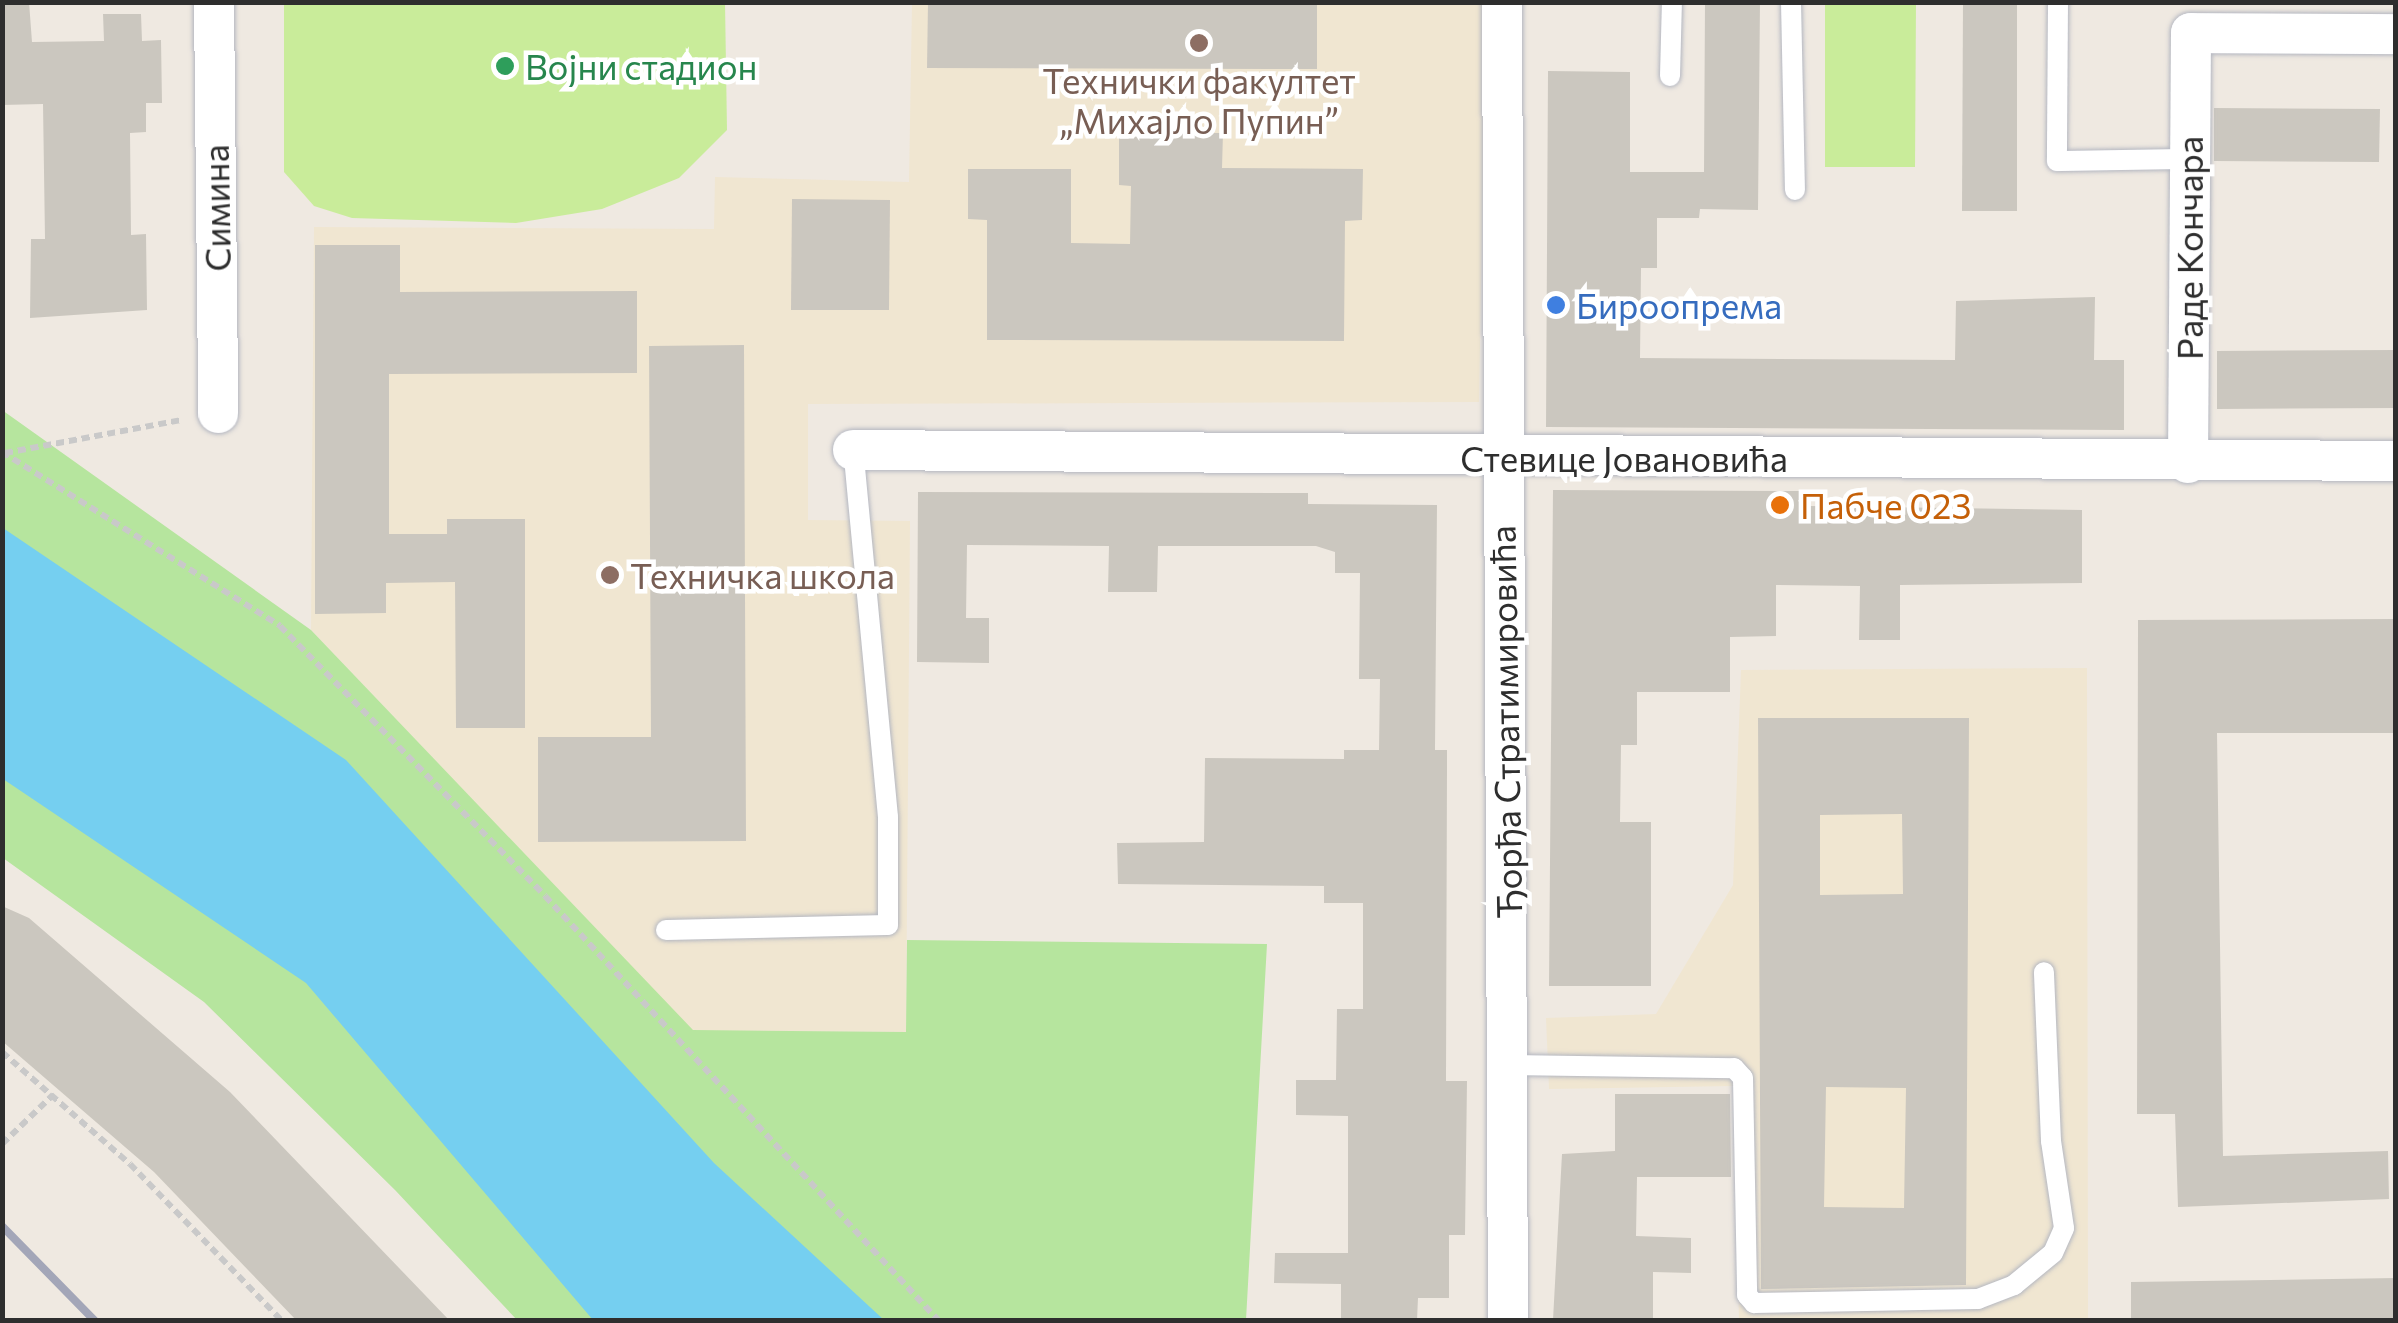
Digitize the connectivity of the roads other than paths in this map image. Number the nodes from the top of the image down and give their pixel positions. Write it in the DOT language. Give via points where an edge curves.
graph roads {
  1 [pos="214,2"];
  2 [pos="1502,2"];
  3 [pos="1672,2"];
  4 [pos="1792,2"];
  5 [pos="2058,2"];
  6 [pos="2191,18"];
  7 [pos="2396,34"];
  8 [pos="1670,76"];
  9 [pos="2187,159"];
  10 [pos="1795,190"];
  11 [pos="218,413"];
  12 [pos="854,450"];
  13 [pos="1502,457"];
  14 [pos="2396,461"];
  15 [pos="2188,463"];
  16 [pos="666,930"];
  17 [pos="2044,972"];
  18 [pos="1510,1065"];
  19 [pos="1508,1320"];
  1 -- 11 [label="street, Симина"];
  2 -- 13 [label="street, Ђорђа Стратимировића"];
  3 -- 8 [label="lane"];
  4 -- 10 [label="lane"];
  5 -- 9 [label="lane" via="2057,162"];
  6 -- 7 [label="street, Раде Кончара"];
  6 -- 9 [label="street, Раде Кончара"];
  9 -- 15 [label="street, Раде Кончара"];
  12 -- 13 [label="street, Стевице Јовановића"];
  12 -- 16 [label="lane" via="888,817 888,924"];
  13 -- 15 [label="street, Стевице Јовановића"];
  13 -- 18 [label="street, Ђорђа Стратимировића"];
  14 -- 15 [label="street, Стевице Јовановића"];
  17 -- 18 [label="lane" via="2052,1141 2064,1228 2053,1253 2014,1284 1978,1299 1754,1302 1747,1295 1743,1078 1734,1068"];
  18 -- 19 [label="street, Ђорђа Стратимировића"];
}
